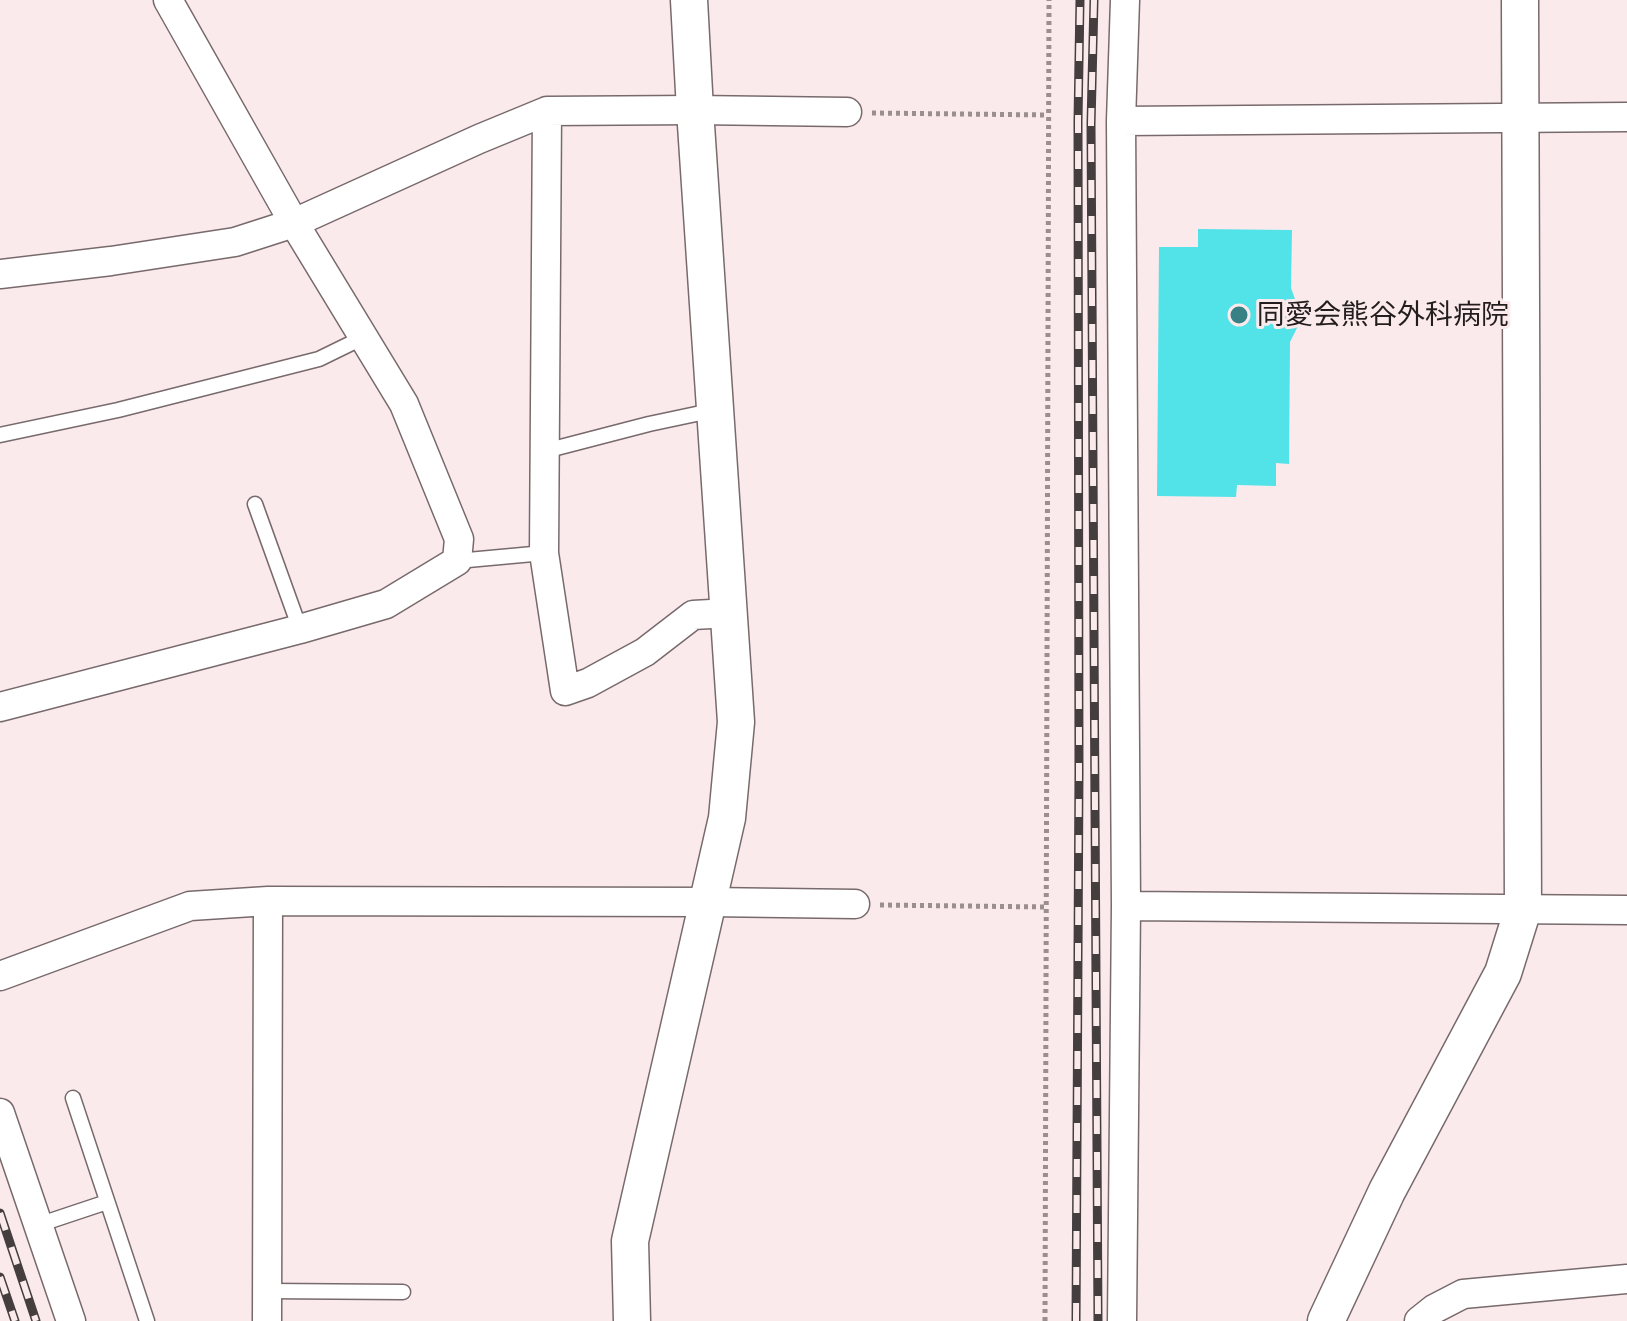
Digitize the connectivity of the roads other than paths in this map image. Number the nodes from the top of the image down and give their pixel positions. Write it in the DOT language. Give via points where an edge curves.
graph roads {
  1 [pos="168,0"];
  2 [pos="689,0"];
  3 [pos="1125,0"];
  4 [pos="1520,0"];
  5 [pos="695,110"];
  6 [pos="547,111"];
  7 [pos="847,112"];
  8 [pos="1627,117"];
  9 [pos="1521,118"];
  10 [pos="1121,121"];
  11 [pos="294,223"];
  12 [pos="0,274"];
  13 [pos="364,337"];
  14 [pos="715,410"];
  15 [pos="0,435"];
  16 [pos="545,451"];
  17 [pos="255,504"];
  18 [pos="544,553"];
  19 [pos="457,561"];
  20 [pos="729,613"];
  21 [pos="300,629"];
  22 [pos="0,707"];
  23 [pos="268,901"];
  24 [pos="709,902"];
  25 [pos="855,904"];
  26 [pos="1126,906"];
  27 [pos="1523,909"];
  28 [pos="1627,910"];
  29 [pos="0,976"];
  30 [pos="73,1098"];
  31 [pos="0,1113"];
  32 [pos="107,1202"];
  33 [pos="38,1223"];
  34 [pos="1627,1279"];
  35 [pos="267,1291"];
  36 [pos="403,1292"];
  37 [pos="71,1321"];
  38 [pos="147,1321"];
  39 [pos="267,1321"];
  40 [pos="632,1321"];
  41 [pos="1122,1321"];
  42 [pos="1326,1321"];
  43 [pos="1419,1321"];
  1 -- 11 [label="street"];
  2 -- 5 [label="street"];
  3 -- 10 [label="street"];
  4 -- 9 [label="street"];
  5 -- 6 [label="street"];
  5 -- 7 [label="street"];
  5 -- 14 [label="street"];
  6 -- 11 [label="street"];
  6 -- 16 [label="street"];
  8 -- 9 [label="street"];
  9 -- 10 [label="street"];
  9 -- 27 [label="street"];
  10 -- 26 [label="street"];
  11 -- 12 [label="street" via="235,242"];
  11 -- 13 [label="street"];
  13 -- 15 [label="lane" via="319,359"];
  13 -- 19 [label="street" via="404,404 459,539"];
  14 -- 16 [label="lane"];
  14 -- 20 [label="street"];
  16 -- 18 [label="street"];
  17 -- 21 [label="lane"];
  18 -- 19 [label="lane"];
  18 -- 20 [label="street" via="565,691 645,652 693,615"];
  19 -- 21 [label="street" via="386,604"];
  20 -- 24 [label="street" via="736,722 727,818"];
  21 -- 22 [label="street"];
  23 -- 24 [label="street"];
  23 -- 29 [label="street" via="190,906"];
  23 -- 35 [label="street"];
  24 -- 25 [label="street"];
  24 -- 40 [label="street" via="630,1241"];
  26 -- 27 [label="street"];
  26 -- 41 [label="street"];
  27 -- 28 [label="street"];
  27 -- 42 [label="street" via="1503,973 1387,1191"];
  30 -- 32 [label="lane"];
  31 -- 33 [label="street"];
  32 -- 33 [label="lane"];
  32 -- 38 [label="lane"];
  33 -- 37 [label="street"];
  34 -- 43 [label="street" via="1463,1294"];
  35 -- 36 [label="lane"];
  35 -- 39 [label="street"];
}
